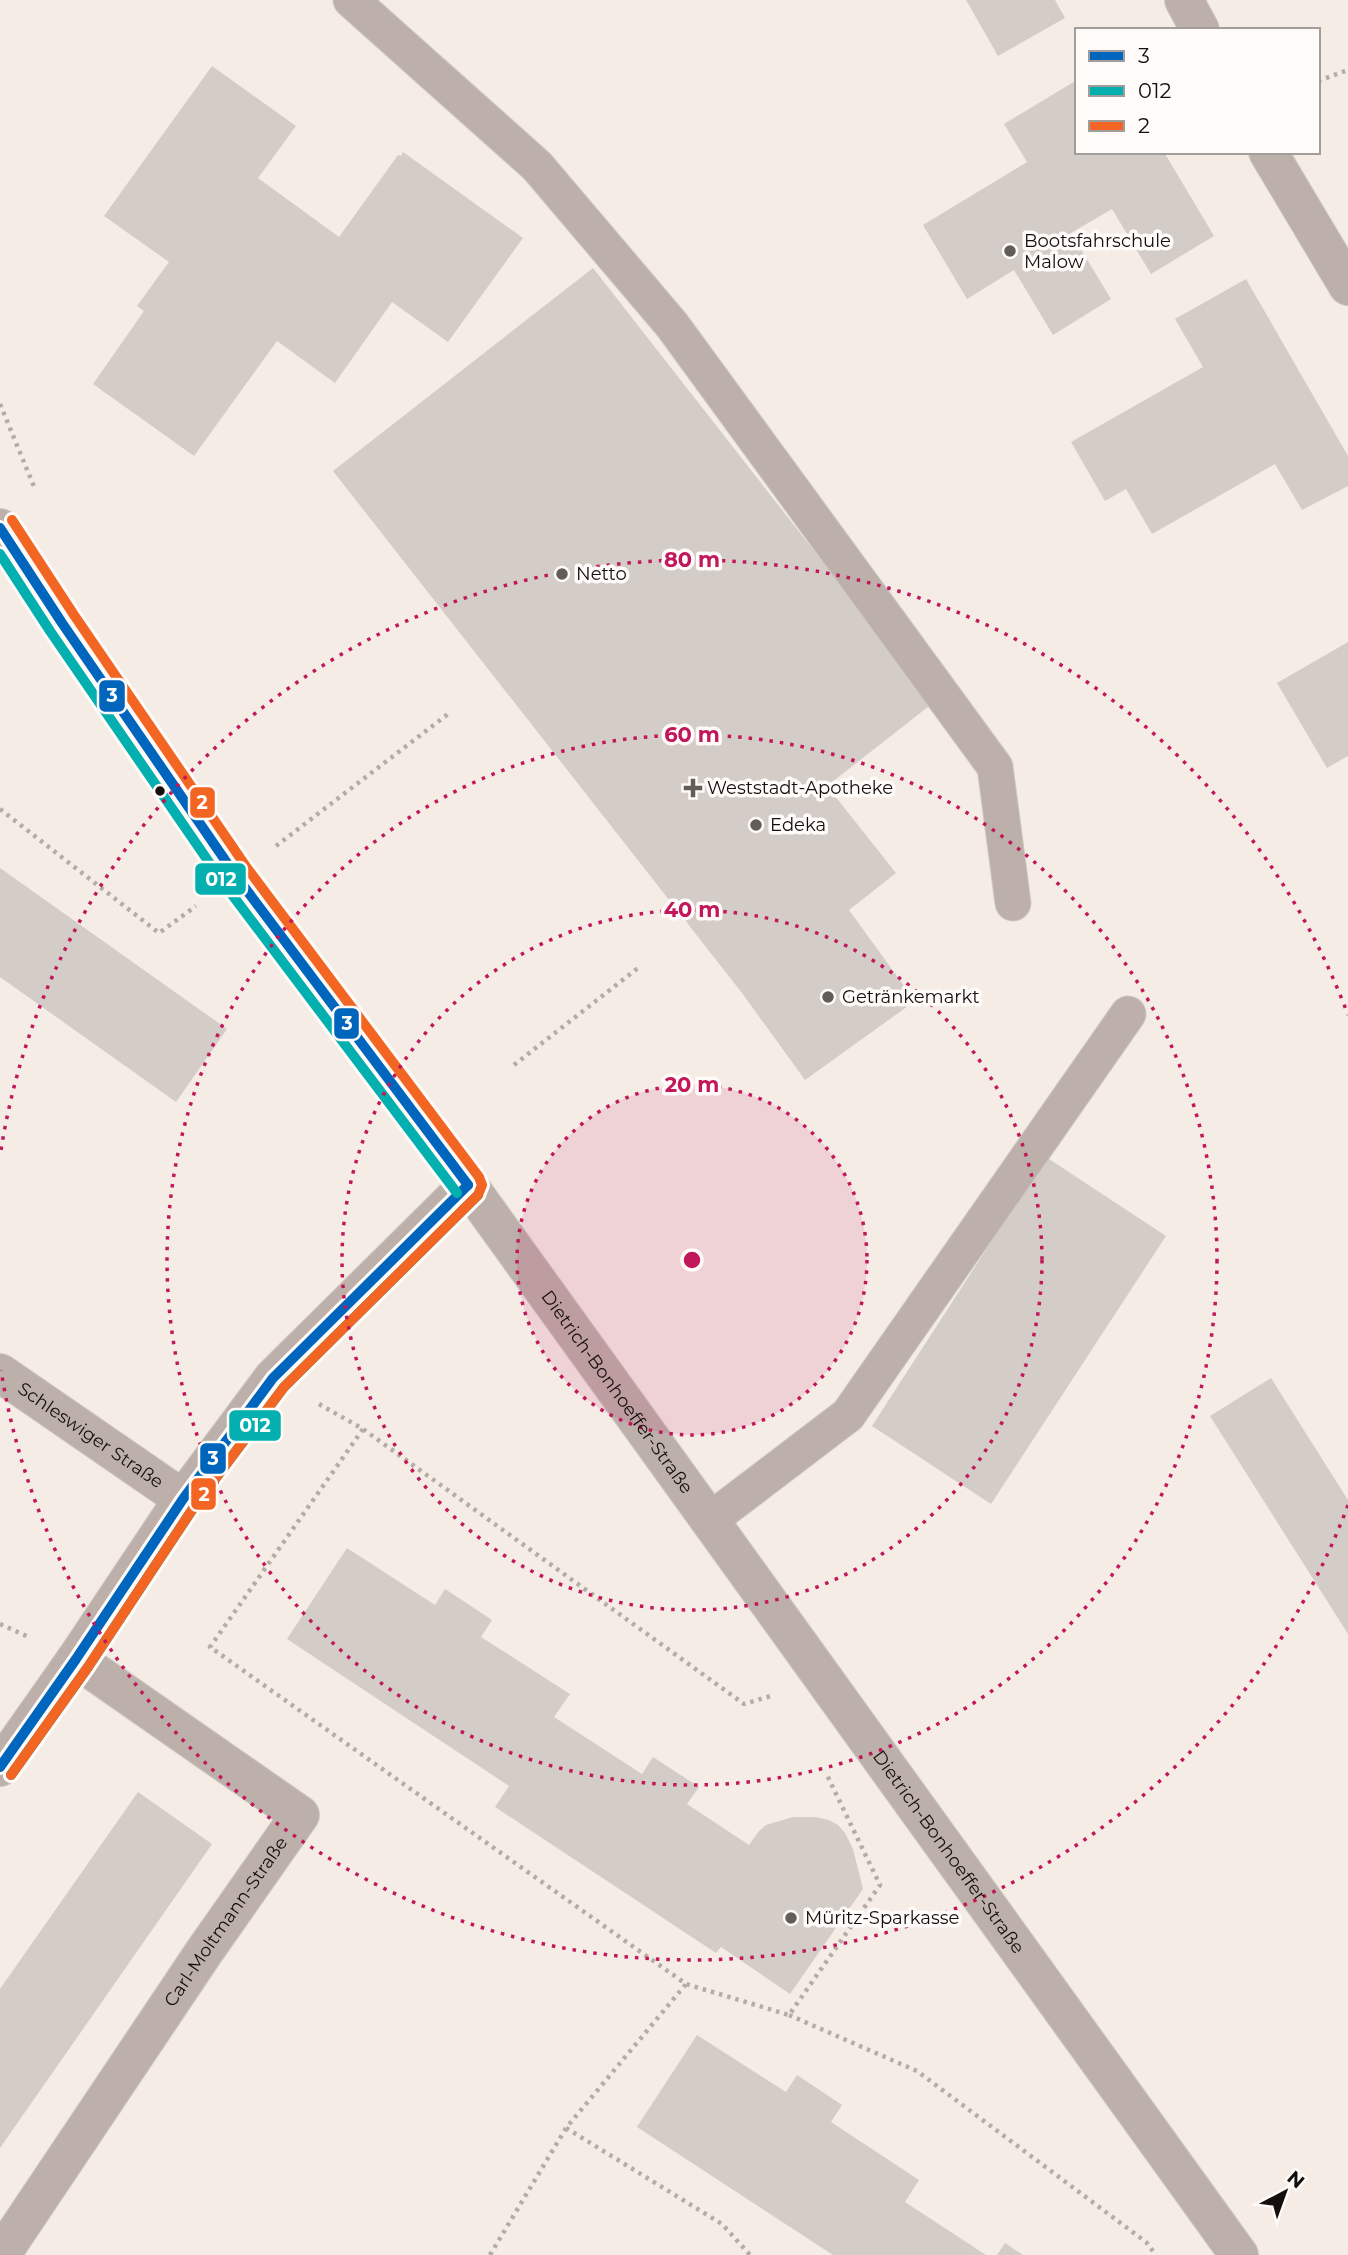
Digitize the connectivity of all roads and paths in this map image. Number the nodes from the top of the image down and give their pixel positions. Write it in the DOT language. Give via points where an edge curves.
graph roads {
  1 [pos="351,0"];
  2 [pos="1184,0"];
  3 [pos="1199,28"];
  4 [pos="1348,71"];
  5 [pos="1320,80"];
  6 [pos="1269,154"];
  7 [pos="1348,286"];
  8 [pos="0,528"];
  9 [pos="1013,903"];
  10 [pos="638,968"];
  11 [pos="1128,1014"];
  12 [pos="514,1065"];
  13 [pos="468,1185"];
  14 [pos="0,1373"];
  15 [pos="273,1378"];
  16 [pos="363,1429"];
  17 [pos="183,1499"];
  18 [pos="710,1520"];
  19 [pos="76,1659"];
  20 [pos="826,1681"];
  21 [pos="820,1761"];
  22 [pos="0,1767"];
  23 [pos="686,1984"];
  24 [pos="789,2015"];
  25 [pos="566,2128"];
  26 [pos="1,2255"];
  27 [pos="490,2255"];
  28 [pos="750,2255"];
  29 [pos="1156,2255"];
  30 [pos="1239,2255"];
  1 -- 9 [label="lane" via="537,166 672,325 995,767"];
  2 -- 3 [label="street"];
  4 -- 5 [label="path"];
  6 -- 7 [label="street"];
  8 -- 13 [label="street, Dietrich-Bonhoeffer-Straße" via="236,876"];
  10 -- 12 [label="path"];
  11 -- 18 [label="lane" via="848,1415"];
  13 -- 15 [label="street"];
  13 -- 18 [label="street, Dietrich-Bonhoeffer-Straße"];
  14 -- 17 [label="street, Schleswiger Straße"];
  15 -- 16 [label="path"];
  15 -- 17 [label="street"];
  16 -- 20 [label="path" via="744,1704"];
  16 -- 23 [label="path" via="210,1647"];
  17 -- 19 [label="street"];
  18 -- 20 [label="street, Dietrich-Bonhoeffer-Straße"];
  19 -- 22 [label="street"];
  19 -- 26 [label="street, Carl-Moltmann-Straße" via="300,1815"];
  20 -- 30 [label="street, Dietrich-Bonhoeffer-Straße"];
  21 -- 24 [label="path" via="880,1885"];
  23 -- 24 [label="path"];
  23 -- 25 [label="path"];
  24 -- 29 [label="path" via="918,2071 1146,2242"];
  25 -- 27 [label="path"];
  25 -- 28 [label="path" via="722,2224"];
}
